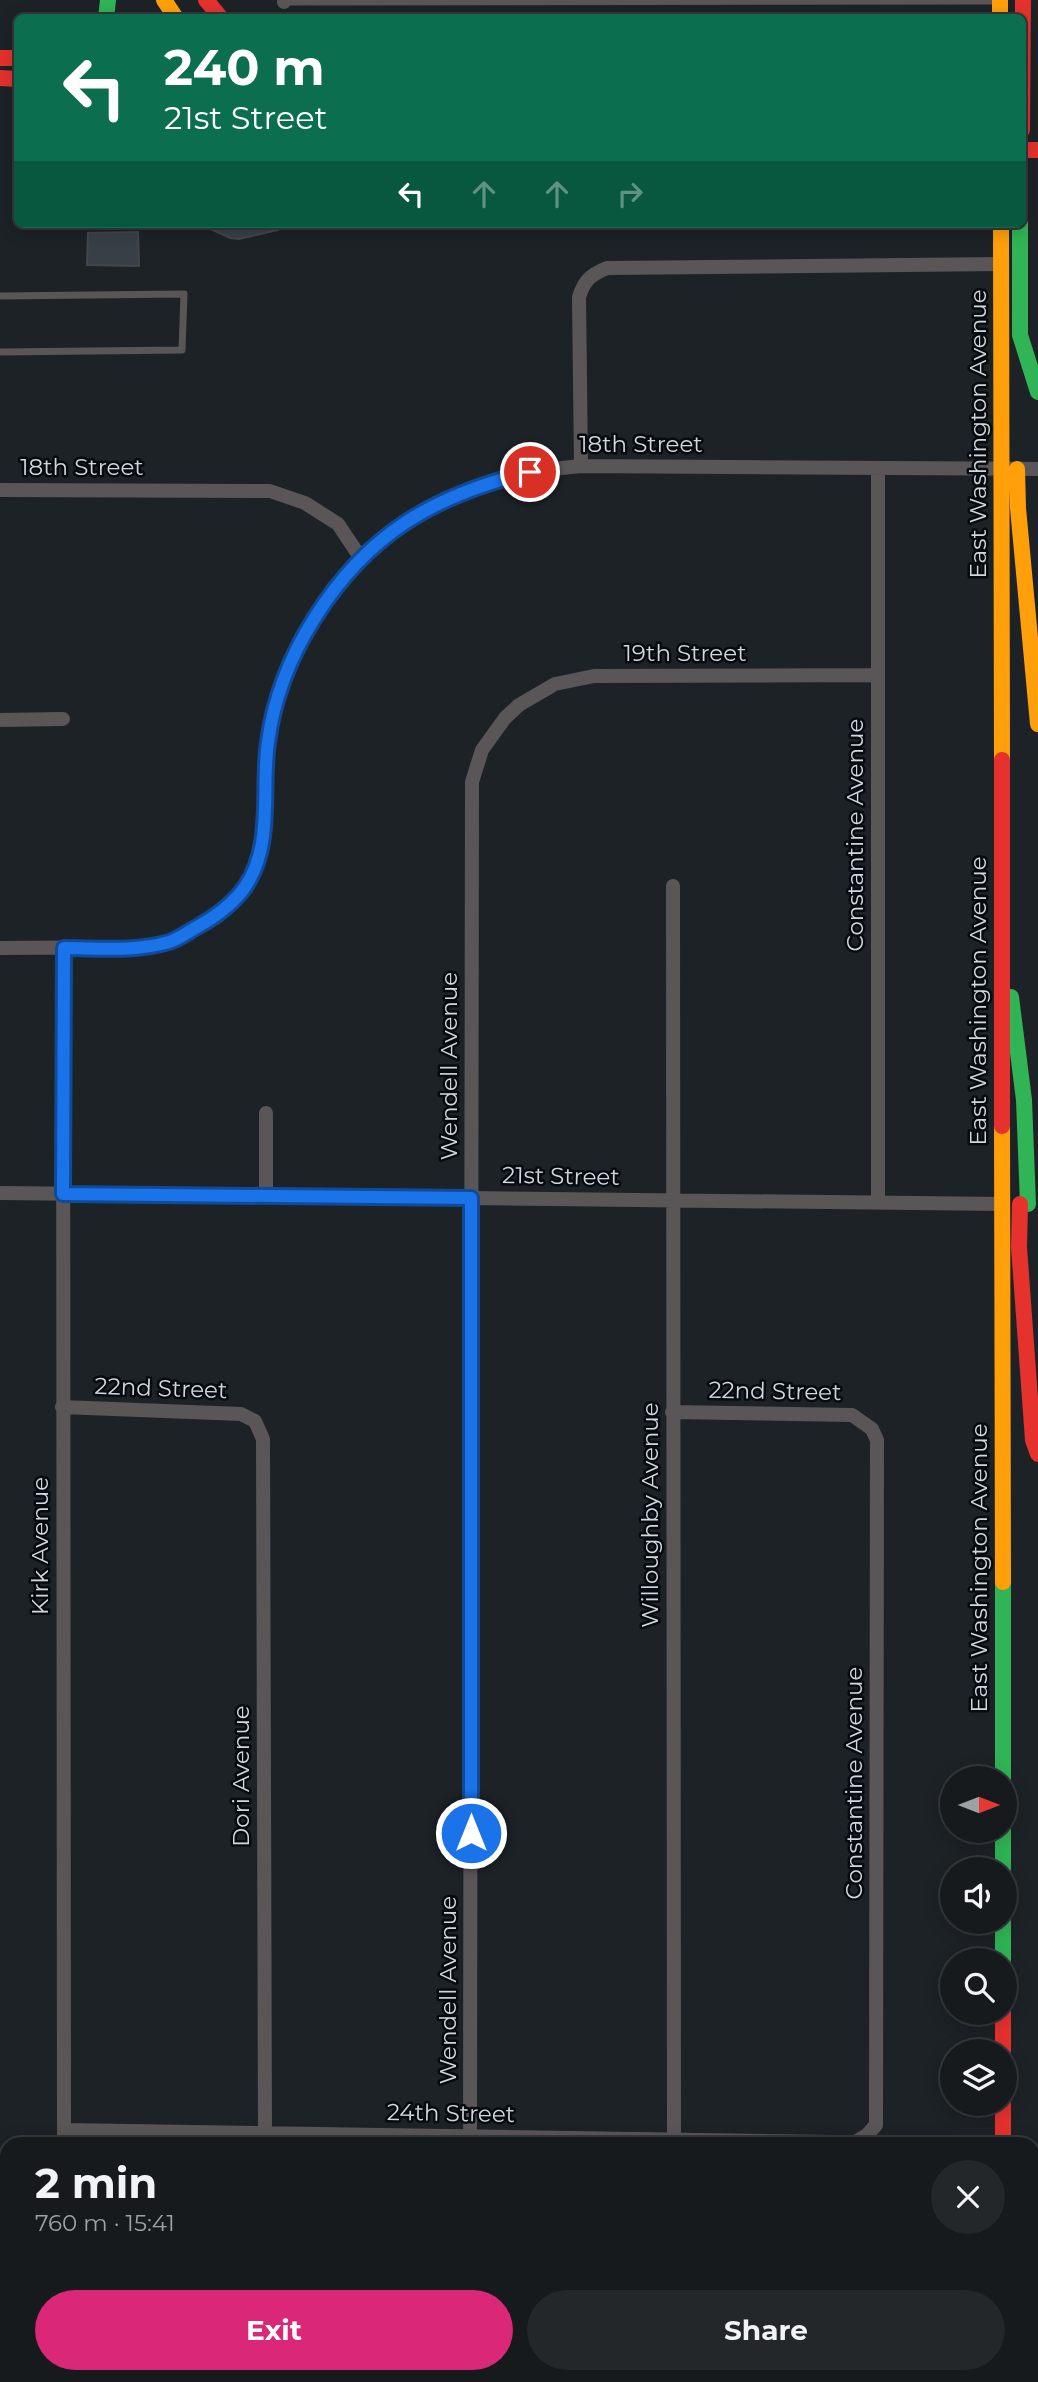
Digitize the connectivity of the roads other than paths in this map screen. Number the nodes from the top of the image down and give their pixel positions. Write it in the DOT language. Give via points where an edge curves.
graph roads {
  1 [pos="206,0"];
  2 [pos="284,1"];
  3 [pos="1000,6"];
  4 [pos="218,14"];
  5 [pos="1001,228"];
  6 [pos="1020,228"];
  7 [pos="1001,264"];
  8 [pos="0,296"];
  9 [pos="0,352"];
  10 [pos="1038,392"];
  11 [pos="581,466"];
  12 [pos="878,468"];
  13 [pos="1000,469"];
  14 [pos="1017,469"];
  15 [pos="1038,469"];
  16 [pos="0,490"];
  17 [pos="360,557"];
  18 [pos="877,675"];
  19 [pos="505,718"];
  20 [pos="64,719"];
  21 [pos="0,720"];
  22 [pos="1038,724"];
  23 [pos="673,886"];
  24 [pos="1001,941"];
  25 [pos="0,948"];
  26 [pos="64,948"];
  27 [pos="266,1113"];
  28 [pos="0,1193"];
  29 [pos="63,1194"];
  30 [pos="266,1196"];
  31 [pos="471,1198"];
  32 [pos="674,1200"];
  33 [pos="878,1202"];
  34 [pos="1002,1204"];
  35 [pos="1029,1204"];
  36 [pos="62,1407"];
  37 [pos="672,1412"];
  38 [pos="255,1421"];
  39 [pos="872,1429"];
  40 [pos="1038,1454"];
  41 [pos="1003,1766"];
  42 [pos="1003,2116"];
  43 [pos="265,2133"];
  44 [pos="470,2136"];
  45 [pos="64,2137"];
  46 [pos="504,2137"];
  47 [pos="674,2137"];
  48 [pos="864,2137"];
  49 [pos="1003,2137"];
  1 -- 4 [label="main road"];
  2 -- 3 [label="lane"];
  5 -- 7 [label="main road, East Washington Avenue"];
  6 -- 10 [label="main road" via="1019,324"];
  7 -- 11 [label="street" via="607,268 593,273 579,298"];
  7 -- 13 [label="main road, East Washington Avenue"];
  8 -- 9 [label="lane" via="184,294 182,350"];
  11 -- 12 [label="street, 18th Street"];
  11 -- 17 [label="street, 18th Street" via="545,469 483,484 426,509"];
  12 -- 13 [label="street, 18th Street"];
  12 -- 18 [label="street, Constantine Avenue"];
  13 -- 14 [label="street, 18th Street"];
  13 -- 24 [label="main road, East Washington Avenue"];
  14 -- 15 [label="street, 18th Street"];
  14 -- 22 [label="main road"];
  16 -- 17 [label="street, 18th Street" via="270,491 305,503 338,524"];
  17 -- 26 [label="street" via="334,587 284,676 268,741 262,848 246,886 217,917 170,942"];
  18 -- 19 [label="street, 19th Street" via="594,676 555,684"];
  18 -- 33 [label="street, Constantine Avenue"];
  19 -- 31 [label="street, Wendell Avenue" via="482,750 472,782"];
  20 -- 21 [label="street"];
  23 -- 32 [label="street, Willoughby Avenue"];
  24 -- 34 [label="main road, East Washington Avenue"];
  24 -- 35 [label="main road" via="1018,1039"];
  25 -- 26 [label="street"];
  26 -- 29 [label="street, Kirk Avenue"];
  27 -- 30 [label="street"];
  28 -- 29 [label="street, 21st Street"];
  29 -- 30 [label="street, 21st Street"];
  29 -- 36 [label="street, Kirk Avenue"];
  30 -- 31 [label="street, 21st Street"];
  31 -- 32 [label="street, 21st Street"];
  31 -- 44 [label="street, Wendell Avenue"];
  32 -- 33 [label="street, 21st Street"];
  32 -- 37 [label="street, Willoughby Avenue"];
  33 -- 34 [label="street, 21st Street"];
  34 -- 35 [label="main road, 21st Street"];
  34 -- 41 [label="main road, East Washington Avenue"];
  35 -- 40 [label="main road" via="1019,1247 1033,1440"];
  36 -- 38 [label="street, 22nd Street" via="241,1414"];
  36 -- 45 [label="street, Kirk Avenue"];
  37 -- 39 [label="street, 22nd Street" via="852,1415"];
  37 -- 47 [label="street, Willoughby Avenue"];
  38 -- 43 [label="street, Dori Avenue" via="264,1439"];
  39 -- 48 [label="street, Constantine Avenue" via="877,1440 876,2125"];
  42 -- 49 [label="main road"];
  43 -- 44 [label="street, 24th Street"];
  43 -- 45 [label="street, 24th Street"];
  44 -- 46 [label="street, 24th Street"];
}
